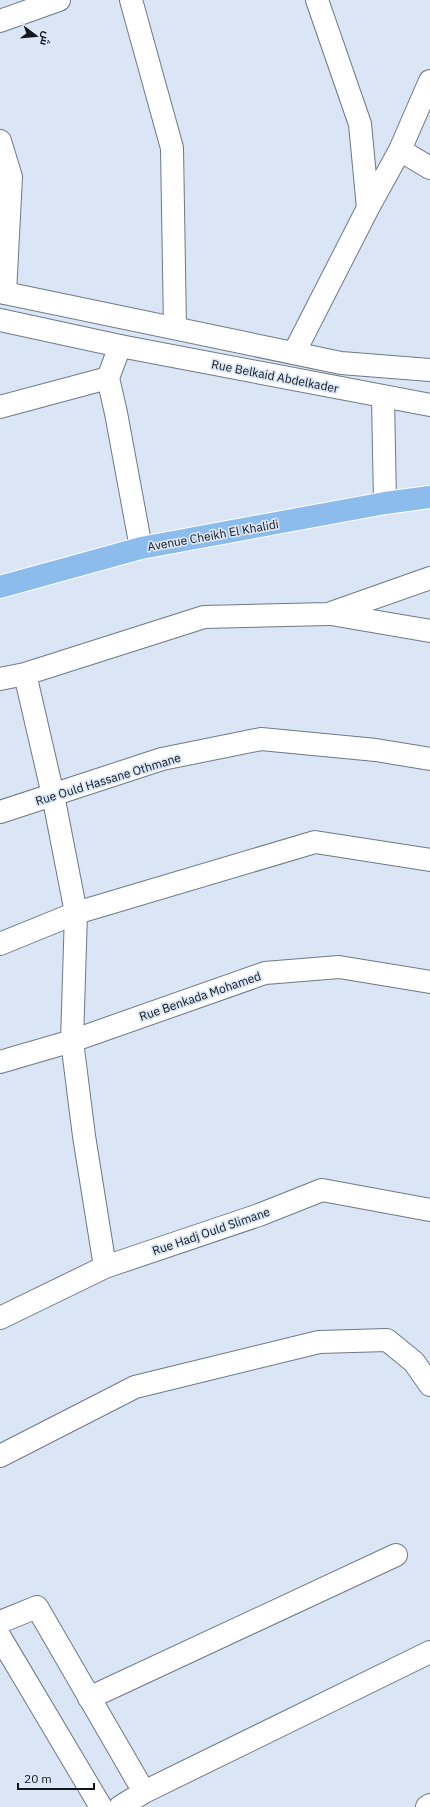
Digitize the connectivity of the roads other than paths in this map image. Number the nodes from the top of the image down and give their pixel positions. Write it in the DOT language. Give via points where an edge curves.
graph roads {
  1 [pos="59,0"];
  2 [pos="131,0"];
  3 [pos="317,0"];
  4 [pos="0,21"];
  5 [pos="430,82"];
  6 [pos="0,141"];
  7 [pos="400,150"];
  8 [pos="430,168"];
  9 [pos="368,208"];
  10 [pos="2,293"];
  11 [pos="0,320"];
  12 [pos="175,328"];
  13 [pos="120,346"];
  14 [pos="294,353"];
  15 [pos="430,370"];
  16 [pos="108,378"];
  17 [pos="384,397"];
  18 [pos="430,405"];
  19 [pos="0,407"];
  20 [pos="430,497"];
  21 [pos="385,503"];
  22 [pos="141,548"];
  23 [pos="430,578"];
  24 [pos="0,586"];
  25 [pos="328,614"];
  26 [pos="430,631"];
  27 [pos="24,674"];
  28 [pos="0,680"];
  29 [pos="430,759"];
  30 [pos="53,795"];
  31 [pos="0,812"];
  32 [pos="430,860"];
  33 [pos="76,913"];
  34 [pos="0,944"];
  35 [pos="430,982"];
  36 [pos="72,1041"];
  37 [pos="0,1062"];
  38 [pos="430,1210"];
  39 [pos="105,1267"];
  40 [pos="0,1318"];
  41 [pos="430,1385"];
  42 [pos="0,1456"];
  43 [pos="396,1555"];
  44 [pos="0,1622"];
  45 [pos="0,1637"];
  46 [pos="430,1652"];
  47 [pos="89,1698"];
  48 [pos="144,1792"];
  49 [pos="430,1805"];
  50 [pos="101,1807"];
  51 [pos="120,1807"];
  52 [pos="427,1807"];
  1 -- 4 [label="street"];
  2 -- 12 [label="street" via="172,148"];
  3 -- 9 [label="street" via="360,124"];
  5 -- 7 [label="street"];
  6 -- 10 [label="street" via="11,177"];
  7 -- 8 [label="street"];
  7 -- 9 [label="street"];
  9 -- 14 [label="street"];
  10 -- 12 [label="street"];
  11 -- 13 [label="street, Rue Belkaid Abdelkader"];
  12 -- 14 [label="street"];
  13 -- 16 [label="street"];
  13 -- 17 [label="street, Rue Belkaid Abdelkader"];
  14 -- 15 [label="street" via="349,364"];
  16 -- 19 [label="street"];
  16 -- 22 [label="street"];
  17 -- 18 [label="street, Rue Belkaid Abdelkader"];
  17 -- 21 [label="street"];
  20 -- 21 [label="main road, Avenue Cheikh El Khalidi"];
  21 -- 22 [label="main road, Avenue Cheikh El Khalidi"];
  22 -- 24 [label="main road, Avenue Cheikh El Khalidi"];
  23 -- 25 [label="street"];
  25 -- 26 [label="street"];
  25 -- 27 [label="street" via="204,617"];
  27 -- 28 [label="street"];
  27 -- 30 [label="street"];
  29 -- 30 [label="street, Rue Ould Hassane Othmane" via="376,750 261,739 162,759"];
  30 -- 31 [label="street, Rue Ould Hassane Othmane"];
  30 -- 33 [label="street"];
  32 -- 33 [label="street" via="315,842"];
  33 -- 34 [label="street"];
  33 -- 36 [label="street"];
  35 -- 36 [label="street, Rue Benkada Mohamed" via="339,967 265,973"];
  36 -- 37 [label="street, Rue Benkada Mohamed"];
  36 -- 39 [label="street"];
  38 -- 39 [label="street, Rue Hadj Ould Slimane" via="322,1190 259,1215"];
  39 -- 40 [label="street, Rue Hadj Ould Slimane"];
  41 -- 42 [label="street" via="414,1362 387,1340 319,1342 135,1387"];
  43 -- 47 [label="street"];
  44 -- 47 [label="street" via="37,1607"];
  45 -- 50 [label="street"];
  46 -- 48 [label="street"];
  47 -- 48 [label="street"];
  48 -- 51 [label="street"];
  49 -- 52 [label="street"];
}
